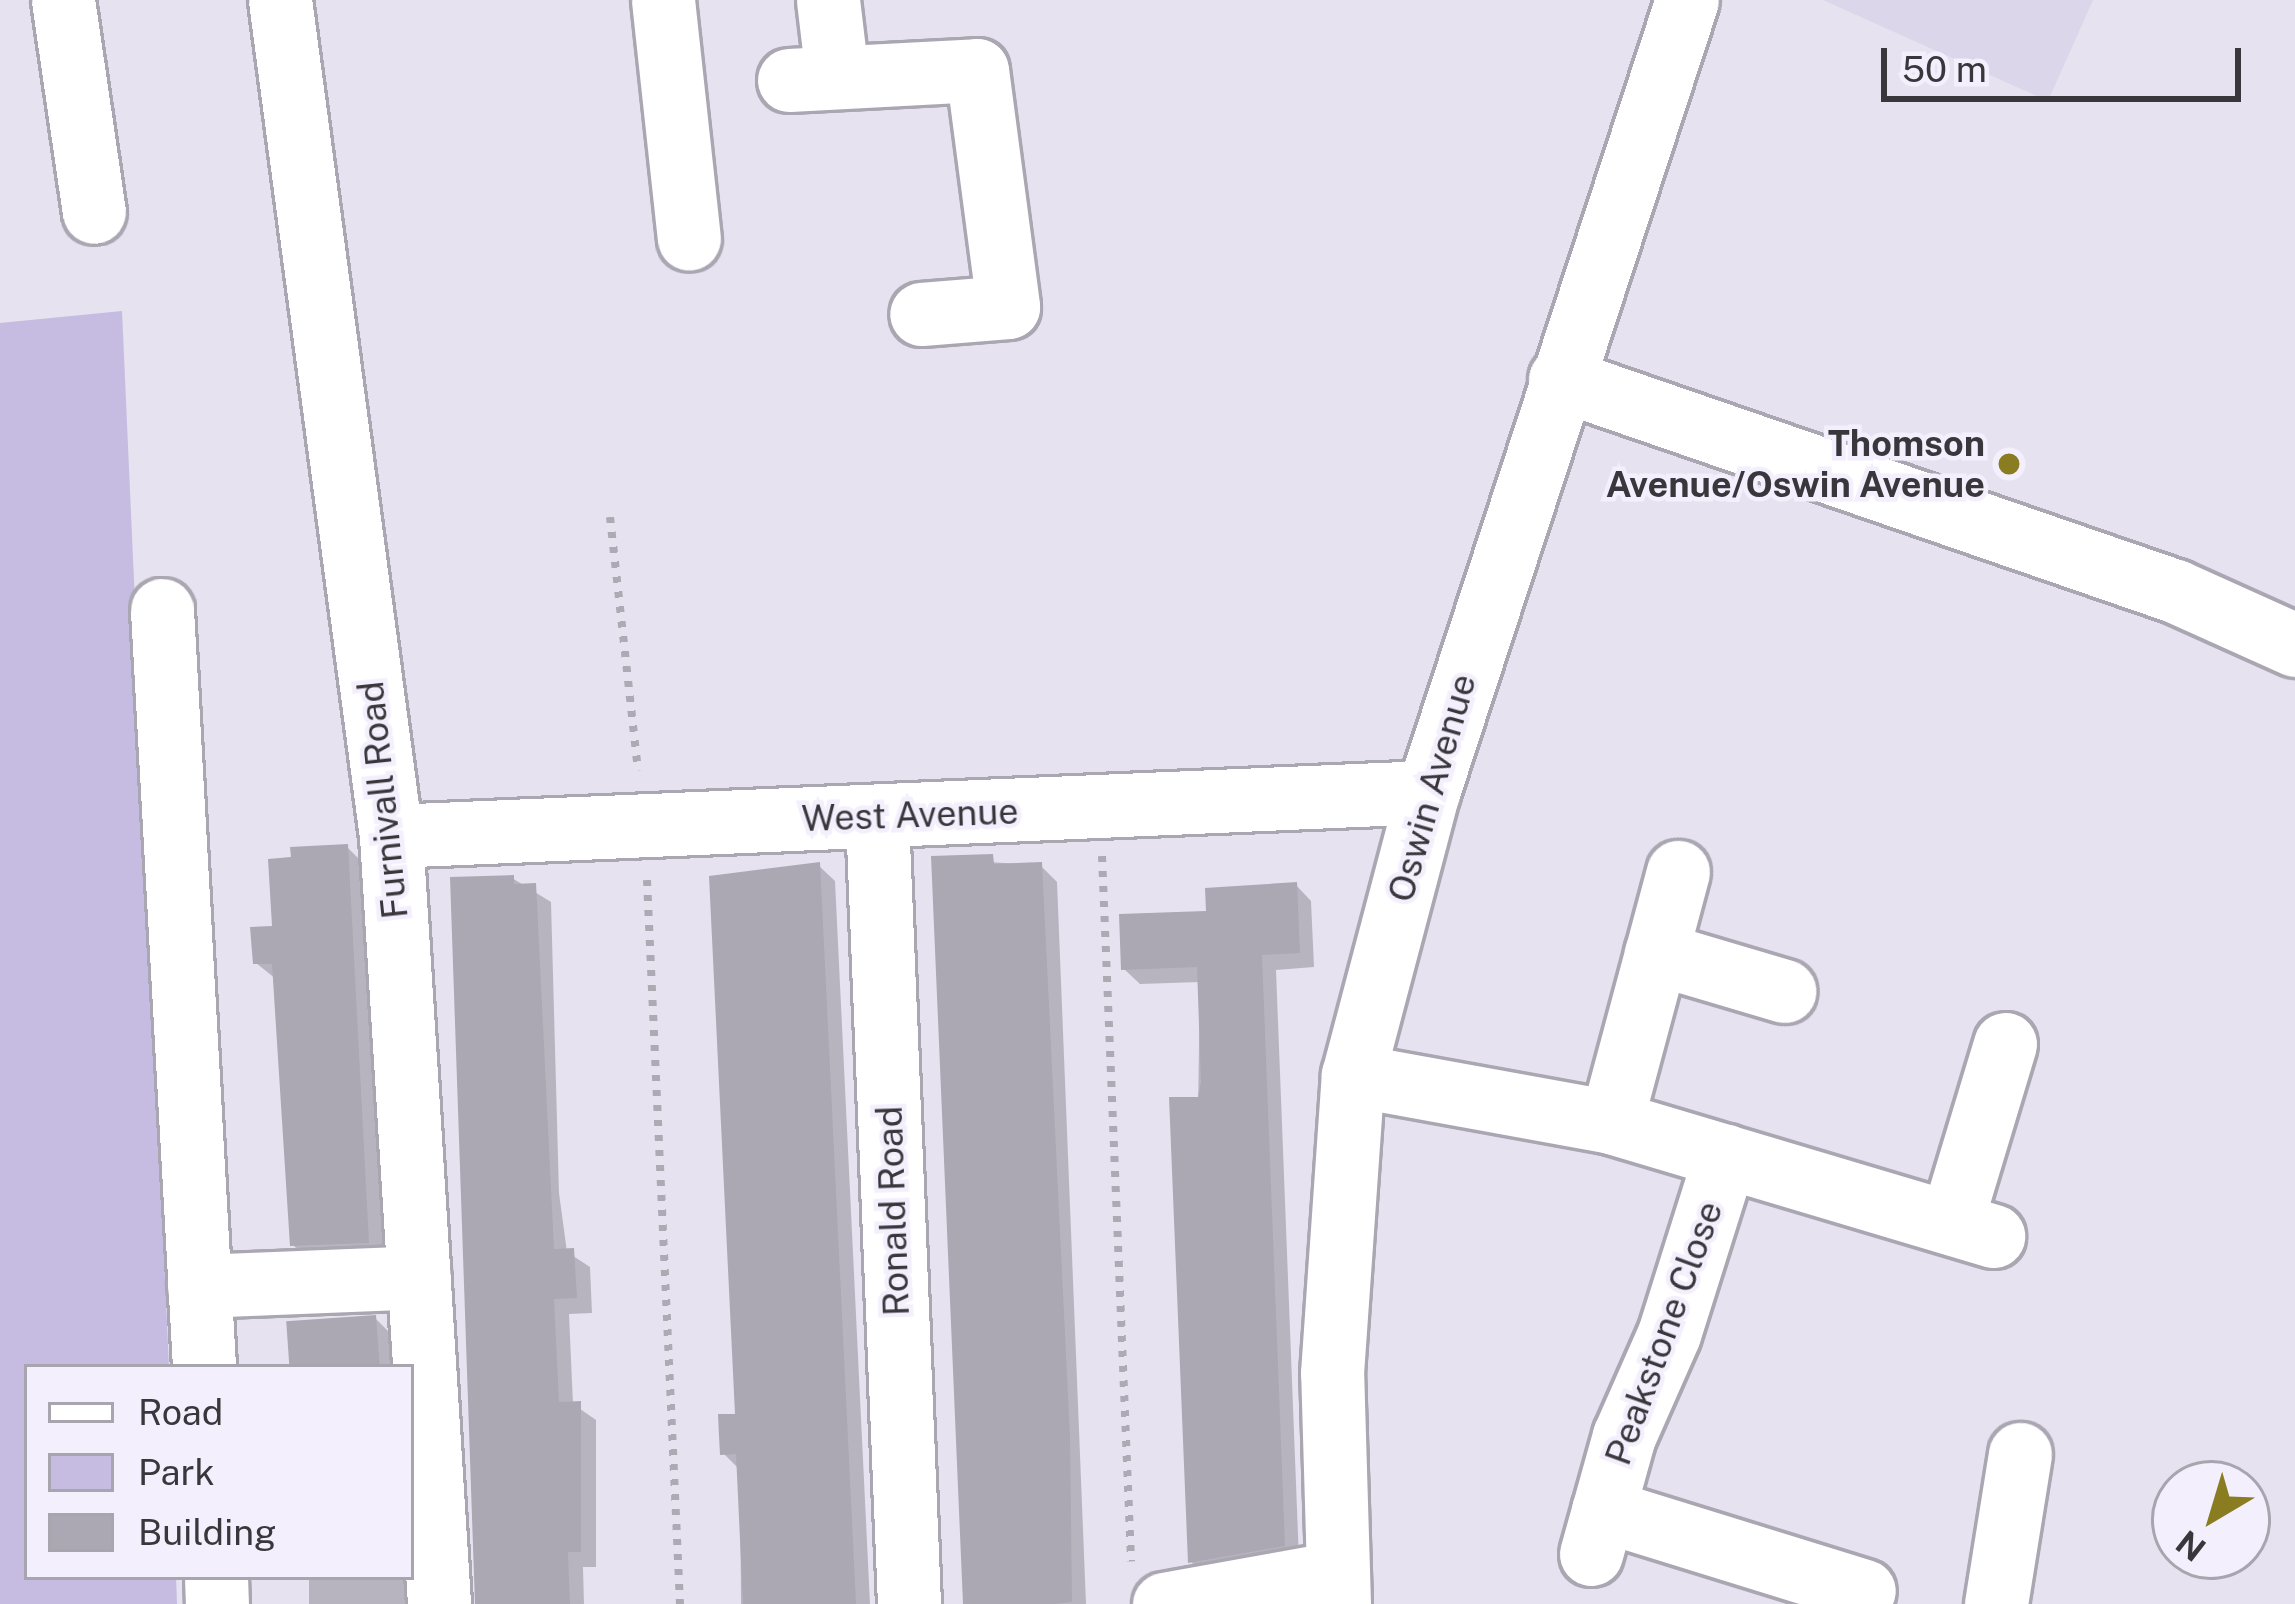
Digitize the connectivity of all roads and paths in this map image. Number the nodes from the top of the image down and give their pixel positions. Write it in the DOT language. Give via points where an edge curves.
graph roads {
  1 [pos="63,0"];
  2 [pos="280,0"];
  3 [pos="663,0"];
  4 [pos="828,0"];
  5 [pos="1687,0"];
  6 [pos="94,212"];
  7 [pos="689,239"];
  8 [pos="921,314"];
  9 [pos="1560,379"];
  10 [pos="610,517"];
  11 [pos="162,610"];
  12 [pos="2295,645"];
  13 [pos="1428,792"];
  14 [pos="1100,807"];
  15 [pos="877,817"];
  16 [pos="644,826"];
  17 [pos="392,836"];
  18 [pos="1678,872"];
  19 [pos="1656,953"];
  20 [pos="1784,991"];
  21 [pos="2005,1044"];
  22 [pos="1353,1075"];
  23 [pos="1611,1123"];
  24 [pos="1725,1156"];
  25 [pos="418,1277"];
  26 [pos="199,1286"];
  27 [pos="204,1364"];
  28 [pos="2020,1454"];
  29 [pos="1338,1589"];
  30 [pos="1834,1591"];
  31 [pos="1148,1592"];
  32 [pos="439,1604"];
  33 [pos="680,1604"];
  34 [pos="908,1604"];
  35 [pos="1996,1604"];
  1 -- 6 [label="street"];
  2 -- 17 [label="street, Furnivall Road"];
  3 -- 7 [label="street"];
  4 -- 8 [label="street" via="813,78 977,70 1008,307"];
  5 -- 9 [label="street, Oswin Avenue"];
  9 -- 12 [label="street" via="2176,591"];
  9 -- 13 [label="street, Oswin Avenue"];
  10 -- 16 [label="path"];
  11 -- 26 [label="street"];
  13 -- 14 [label="street, West Avenue"];
  13 -- 22 [label="street, Oswin Avenue"];
  14 -- 15 [label="street, West Avenue"];
  14 -- 31 [label="path"];
  15 -- 16 [label="street, West Avenue"];
  15 -- 34 [label="street, Ronald Road"];
  16 -- 17 [label="street, West Avenue"];
  16 -- 33 [label="path"];
  17 -- 25 [label="street, Furnivall Road"];
  18 -- 19 [label="street"];
  19 -- 20 [label="street"];
  19 -- 23 [label="street"];
  21 -- 24 [label="street, Peakstone Close" via="1972,1230"];
  22 -- 23 [label="street, Peakstone Close"];
  22 -- 29 [label="street, Oswin Avenue" via="1332,1373"];
  23 -- 24 [label="street, Peakstone Close"];
  24 -- 30 [label="street, Peakstone Close" via="1597,1532"];
  25 -- 26 [label="street"];
  25 -- 32 [label="street, Furnivall Road"];
  26 -- 27 [label="street"];
  28 -- 35 [label="street"];
  29 -- 31 [label="street"];
}
